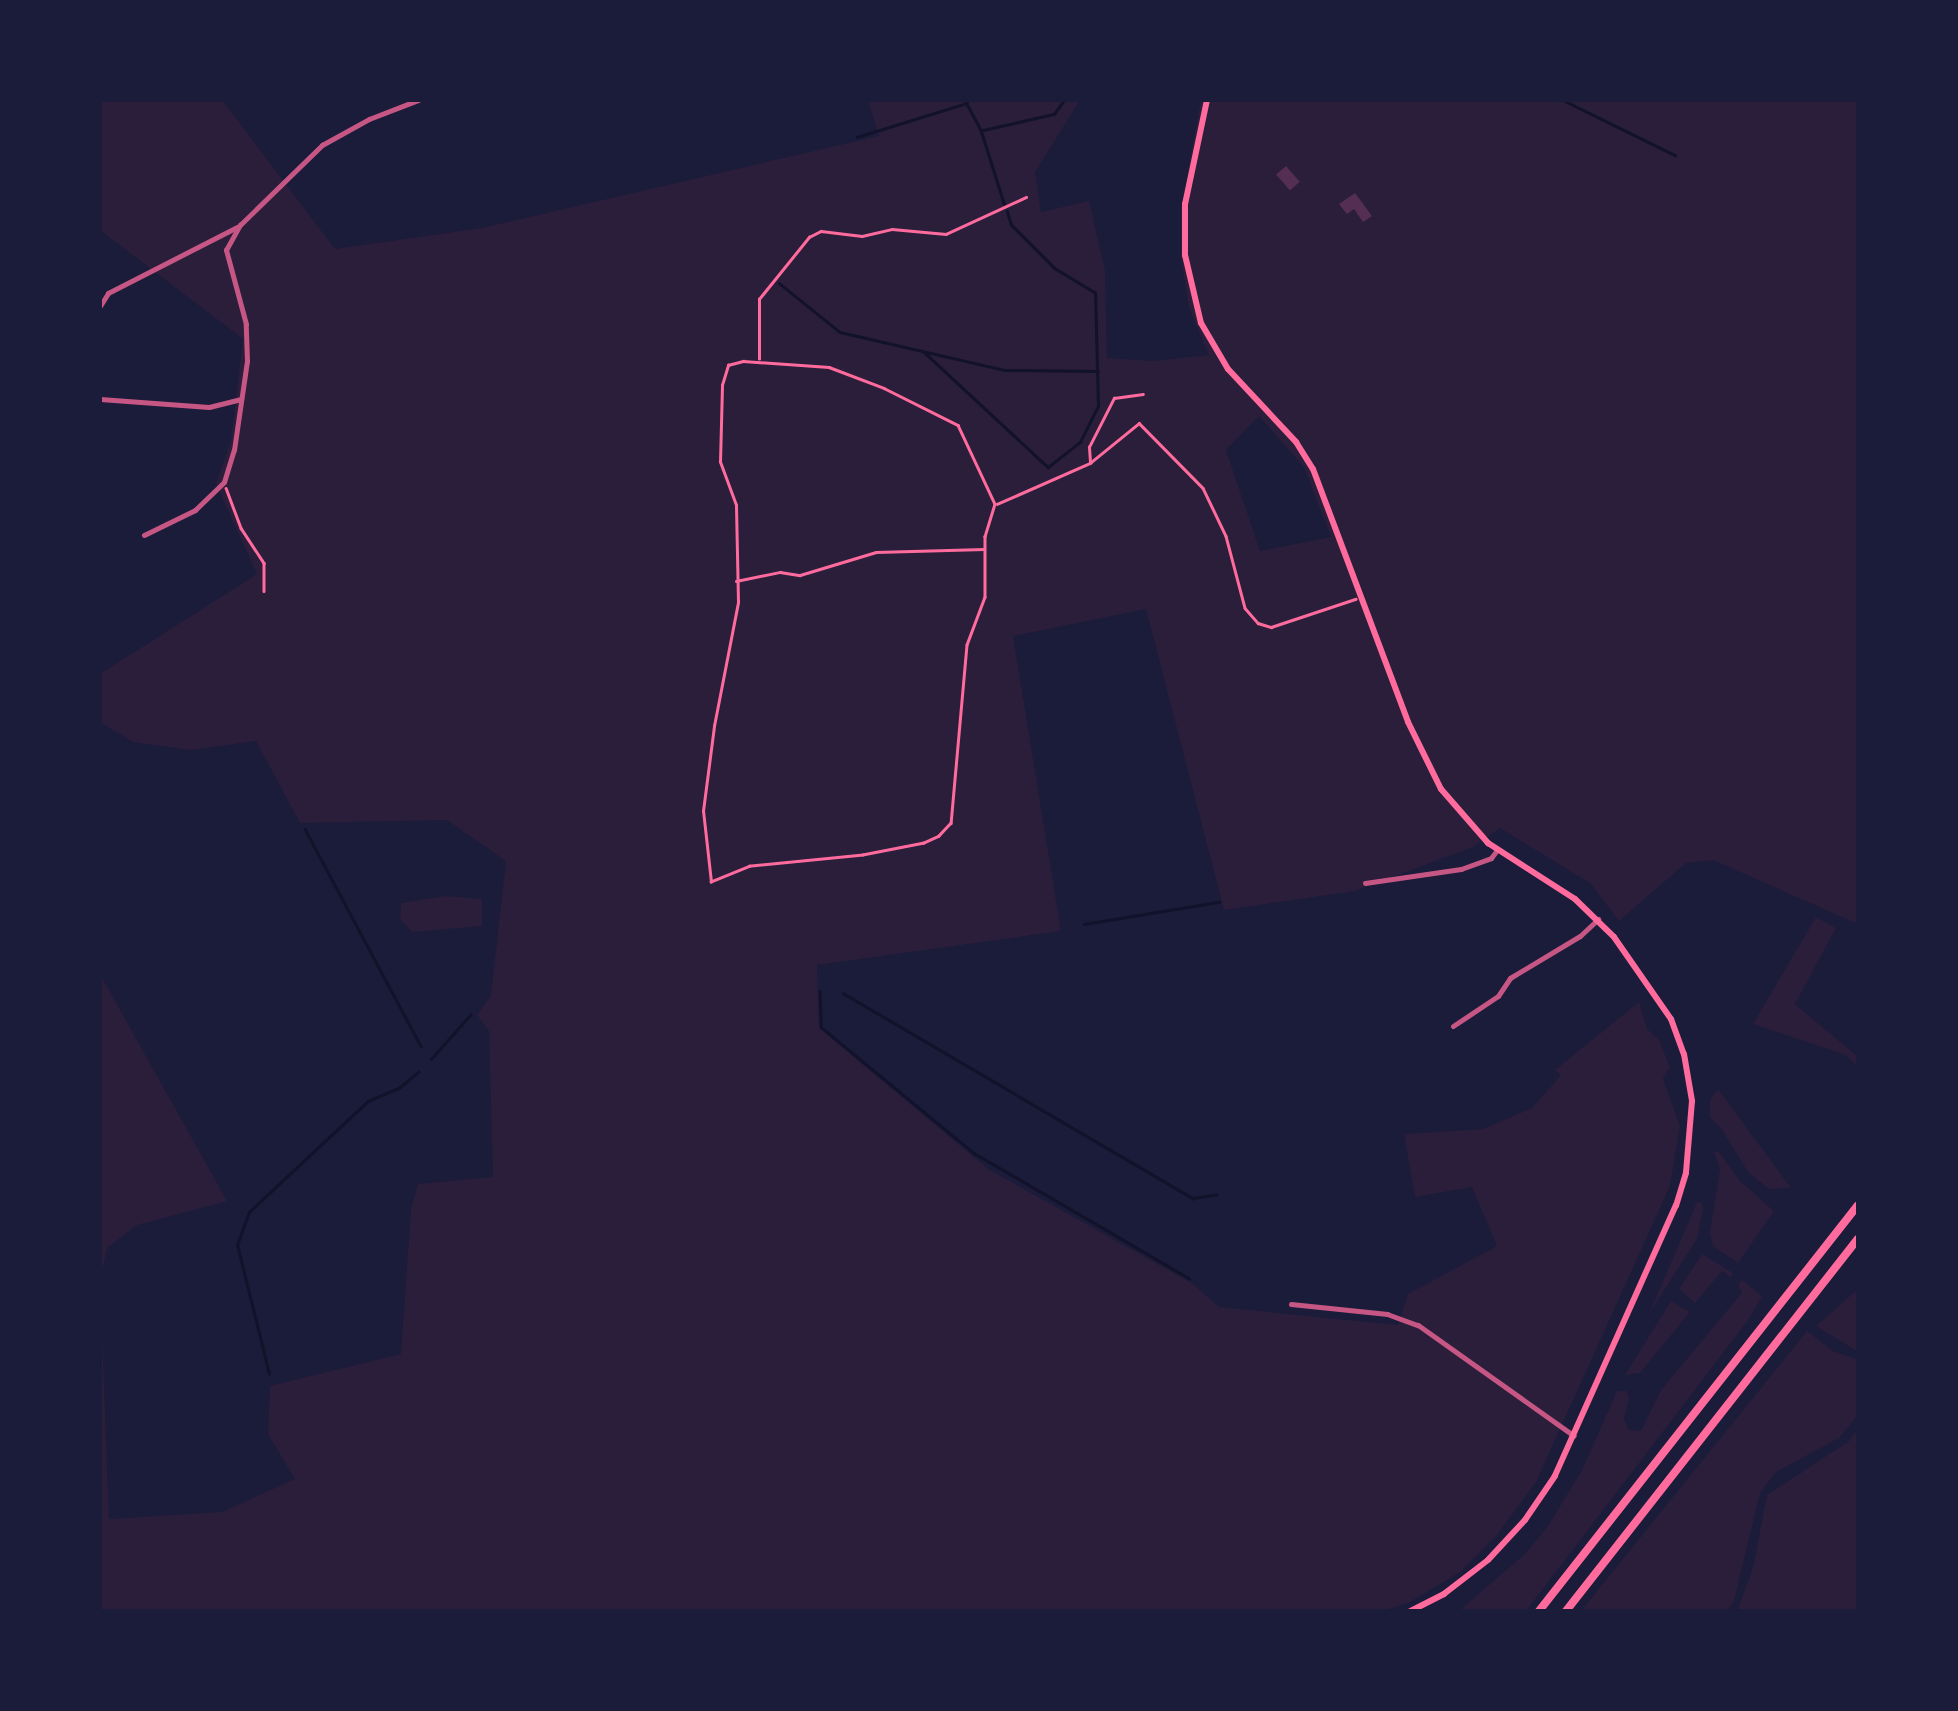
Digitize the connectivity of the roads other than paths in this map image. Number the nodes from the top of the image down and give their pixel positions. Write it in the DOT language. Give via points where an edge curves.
graph roads {
  1 [pos="418,100"];
  2 [pos="1207,100"];
  3 [pos="240,225"];
  4 [pos="100,306"];
  5 [pos="100,399"];
  6 [pos="241,399"];
  7 [pos="144,535"];
  8 [pos="1497,850"];
  9 [pos="1365,882"];
  10 [pos="1598,919"];
  11 [pos="1452,1026"];
  12 [pos="1858,1205"];
  13 [pos="1858,1240"];
  14 [pos="1291,1304"];
  15 [pos="1574,1436"];
  16 [pos="1410,1611"];
  17 [pos="1539,1611"];
  18 [pos="1566,1611"];
  1 -- 3 [label="street" via="322,145"];
  2 -- 8 [label="main road" via="1185,204 1192,300 1228,370 1314,469 1426,763 1457,812"];
  3 -- 4 [label="street" via="108,292"];
  3 -- 6 [label="street" via="226,250 246,324"];
  5 -- 6 [label="street" via="210,407"];
  6 -- 7 [label="street" via="224,482 196,510"];
  8 -- 9 [label="street" via="1461,869"];
  8 -- 10 [label="main road"];
  10 -- 11 [label="street"];
  10 -- 15 [label="main road" via="1671,1019 1688,1070 1692,1134 1676,1205"];
  12 -- 17 [label="highway"];
  13 -- 18 [label="highway"];
  14 -- 15 [label="street" via="1387,1314 1418,1325"];
  15 -- 16 [label="main road" via="1540,1500 1508,1540 1468,1577"];
}
